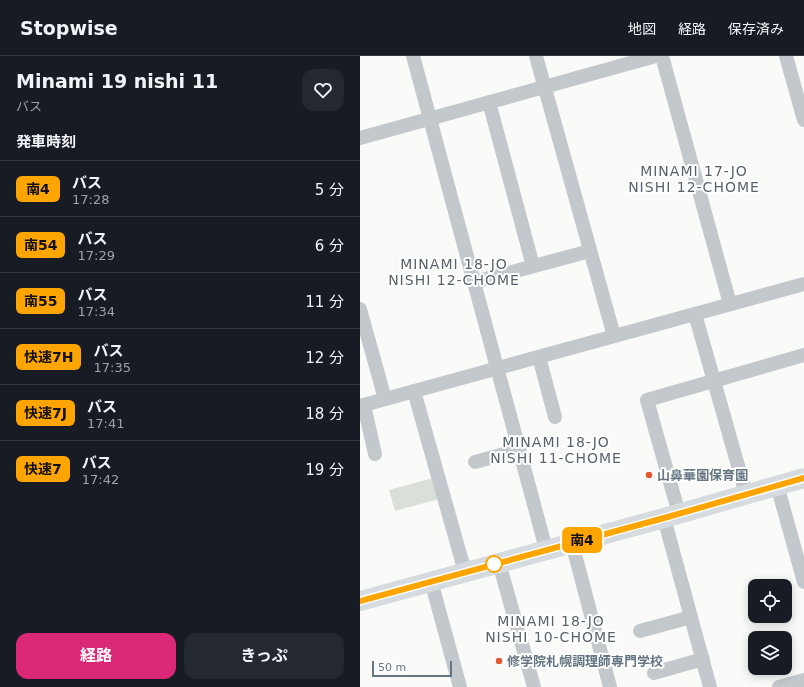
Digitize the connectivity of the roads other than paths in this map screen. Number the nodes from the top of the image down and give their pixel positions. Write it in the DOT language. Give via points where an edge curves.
graph roads {
  1 [pos="413,56"];
  2 [pos="536,56"];
  3 [pos="656,56"];
  4 [pos="662,56"];
  5 [pos="786,56"];
  6 [pos="606,62"];
  7 [pos="545,87"];
  8 [pos="489,102"];
  9 [pos="430,119"];
  10 [pos="804,120"];
  11 [pos="360,138"];
  12 [pos="590,251"];
  13 [pos="533,266"];
  14 [pos="474,282"];
  15 [pos="804,284"];
  16 [pos="730,304"];
  17 [pos="360,309"];
  18 [pos="695,314"];
  19 [pos="614,336"];
  20 [pos="804,355"];
  21 [pos="539,357"];
  22 [pos="497,368"];
  23 [pos="714,381"];
  24 [pos="414,391"];
  25 [pos="385,399"];
  26 [pos="362,405"];
  27 [pos="555,417"];
  28 [pos="519,450"];
  29 [pos="376,454"];
  30 [pos="474,462"];
  31 [pos="804,478"];
  32 [pos="777,485"];
  33 [pos="746,494"];
  34 [pos="671,516"];
  35 [pos="572,542"];
  36 [pos="546,550"];
  37 [pos="499,563"];
  38 [pos="465,572"];
  39 [pos="430,581"];
  40 [pos="804,582"];
  41 [pos="360,601"];
  42 [pos="691,617"];
  43 [pos="640,631"];
  44 [pos="703,659"];
  45 [pos="654,673"];
  46 [pos="804,680"];
  47 [pos="460,687"];
  48 [pos="534,687"];
  49 [pos="610,687"];
  50 [pos="710,687"];
  51 [pos="779,687"];
  1 -- 9 [label="street"];
  2 -- 7 [label="street"];
  3 -- 6 [label="street"];
  4 -- 16 [label="street"];
  5 -- 10 [label="street"];
  6 -- 7 [label="street"];
  7 -- 8 [label="street"];
  7 -- 12 [label="street"];
  8 -- 9 [label="street"];
  8 -- 13 [label="street"];
  9 -- 11 [label="street"];
  9 -- 14 [label="street"];
  12 -- 13 [label="street"];
  12 -- 19 [label="street"];
  13 -- 14 [label="street"];
  14 -- 22 [label="street"];
  15 -- 16 [label="street"];
  16 -- 18 [label="street"];
  17 -- 25 [label="street"];
  18 -- 19 [label="street"];
  18 -- 23 [label="street"];
  19 -- 21 [label="street"];
  20 -- 23 [label="street"];
  21 -- 22 [label="street"];
  21 -- 27 [label="street"];
  22 -- 24 [label="street"];
  22 -- 28 [label="street"];
  23 -- 33 [label="street"];
  23 -- 34 [label="street" via="647,400"];
  24 -- 25 [label="street"];
  24 -- 38 [label="street"];
  25 -- 26 [label="street"];
  26 -- 29 [label="street"];
  28 -- 30 [label="street"];
  28 -- 36 [label="street"];
  31 -- 32 [label="highway"];
  32 -- 33 [label="highway"];
  32 -- 40 [label="street"];
  33 -- 34 [label="highway"];
  34 -- 35 [label="highway"];
  34 -- 42 [label="street"];
  35 -- 36 [label="highway"];
  35 -- 49 [label="street"];
  36 -- 37 [label="highway"];
  37 -- 38 [label="highway"];
  37 -- 48 [label="street"];
  38 -- 39 [label="highway"];
  39 -- 41 [label="highway"];
  39 -- 47 [label="street"];
  42 -- 43 [label="street"];
  42 -- 44 [label="street"];
  44 -- 45 [label="street"];
  44 -- 50 [label="street"];
  46 -- 51 [label="street"];
}
